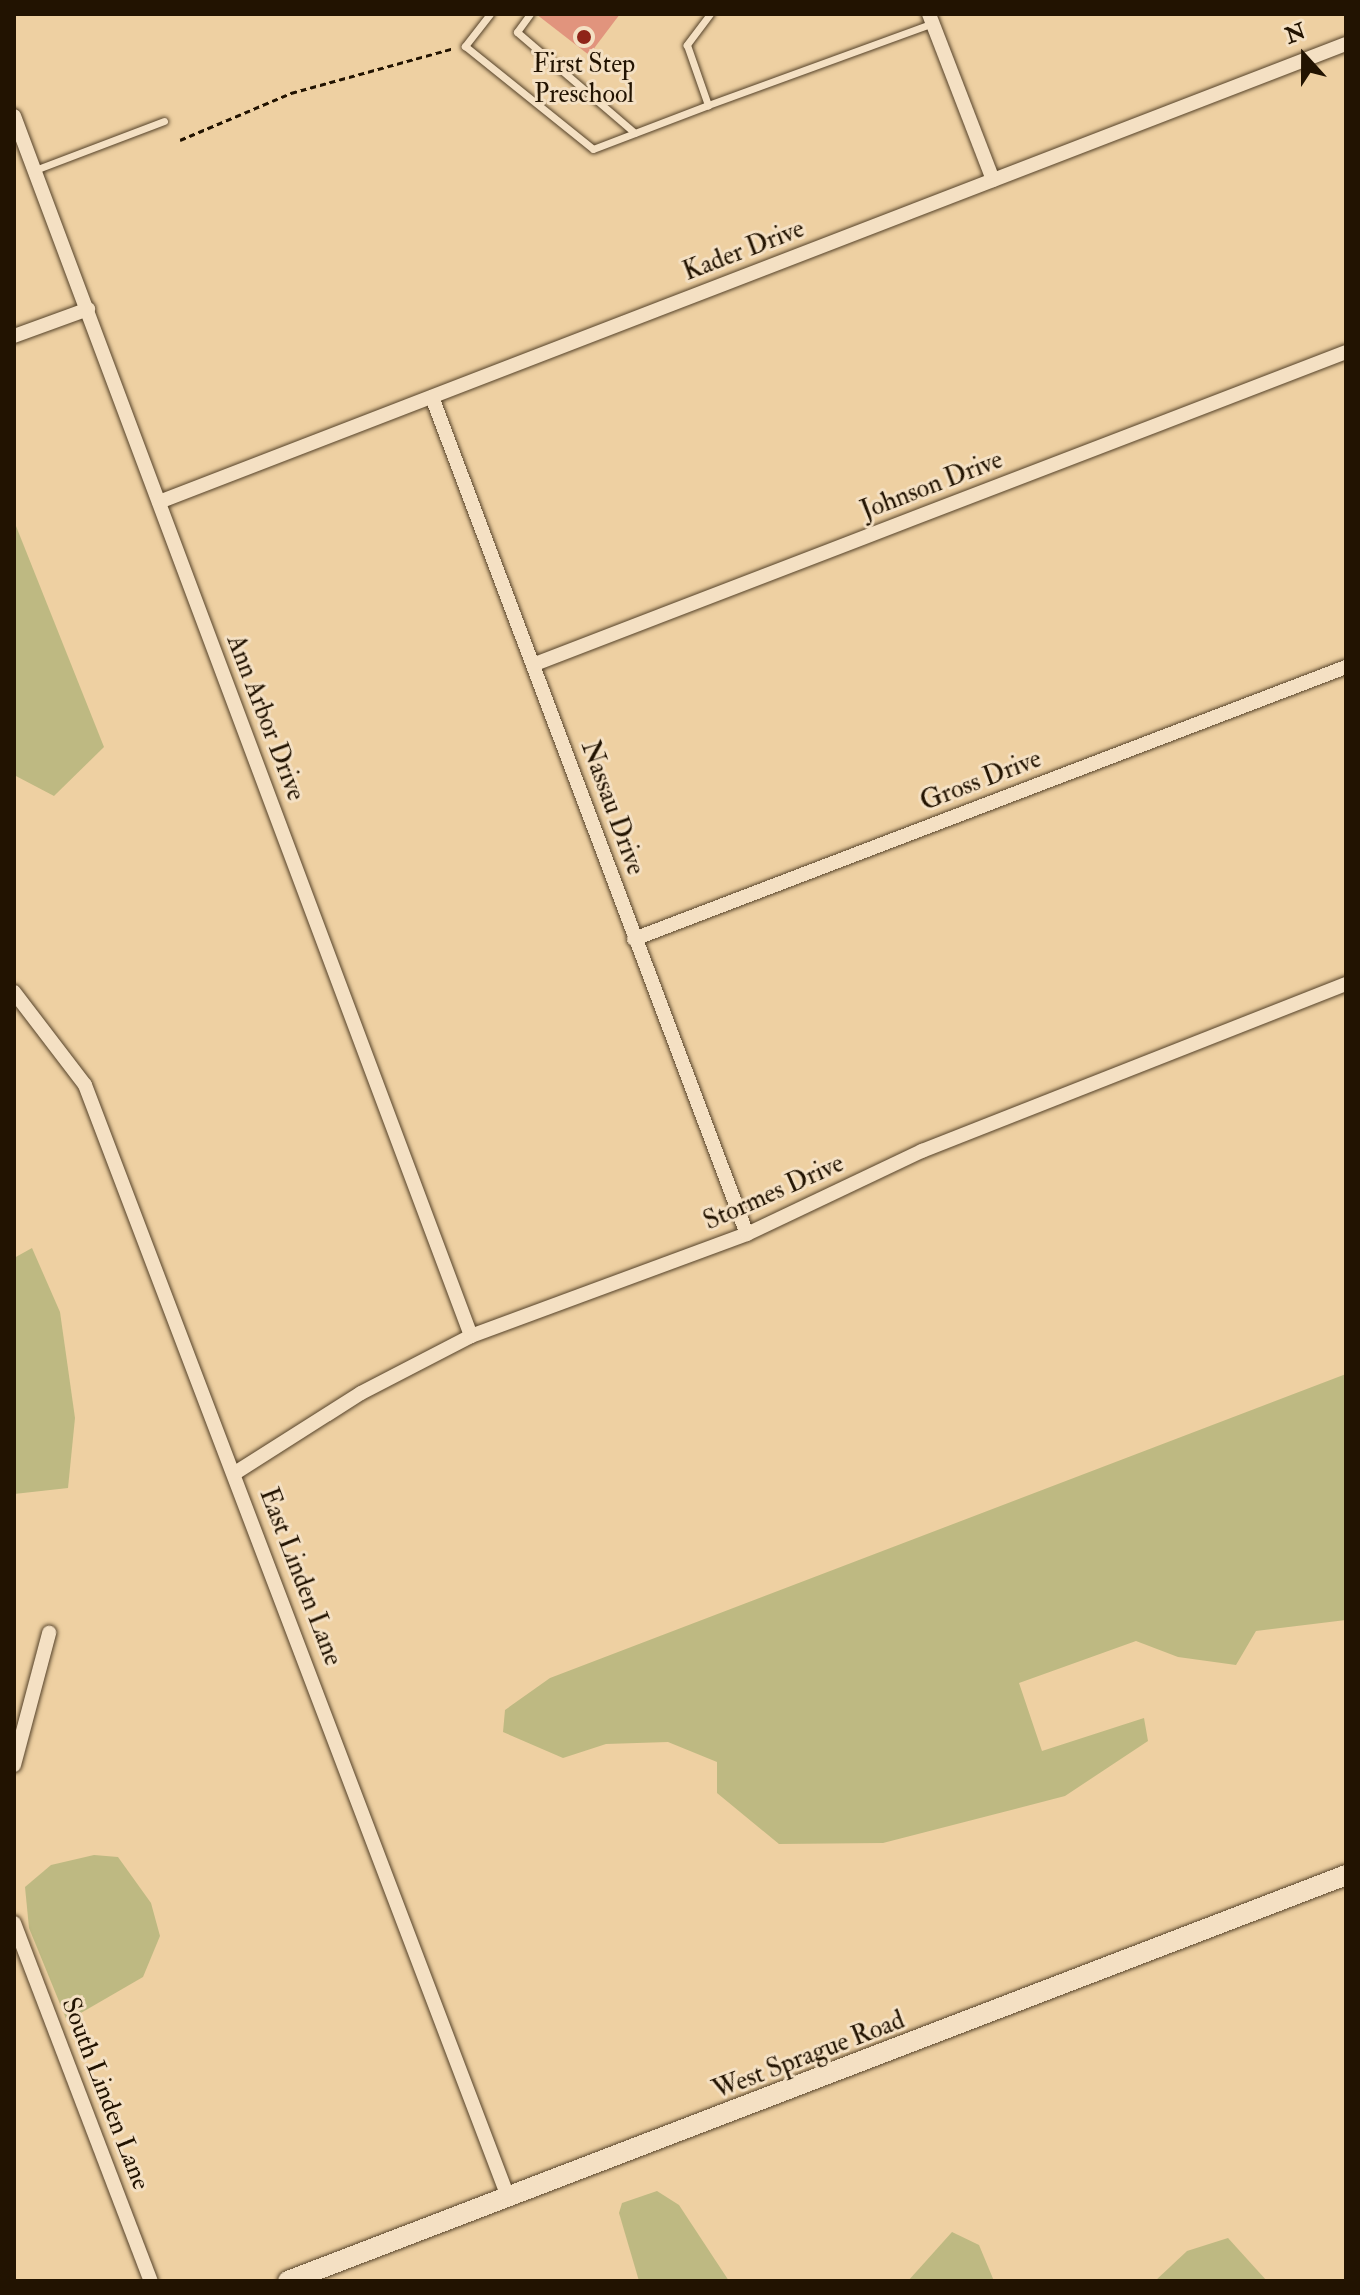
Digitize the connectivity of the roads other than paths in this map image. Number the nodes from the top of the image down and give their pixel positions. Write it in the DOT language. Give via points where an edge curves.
graph roads {
  1 [pos="490,14"];
  2 [pos="530,14"];
  3 [pos="710,14"];
  4 [pos="931,18"];
  5 [pos="1346,44"];
  6 [pos="708,105"];
  7 [pos="14,116"];
  8 [pos="164,121"];
  9 [pos="635,133"];
  10 [pos="35,170"];
  11 [pos="993,180"];
  12 [pos="88,309"];
  13 [pos="14,336"];
  14 [pos="1346,352"];
  15 [pos="432,397"];
  16 [pos="159,502"];
  17 [pos="535,664"];
  18 [pos="1346,667"];
  19 [pos="634,939"];
  20 [pos="1346,984"];
  21 [pos="14,992"];
  22 [pos="747,1234"];
  23 [pos="471,1336"];
  24 [pos="235,1473"];
  25 [pos="49,1633"];
  26 [pos="14,1765"];
  27 [pos="1346,1875"];
  28 [pos="14,1923"];
  29 [pos="508,2197"];
  30 [pos="151,2281"];
  31 [pos="288,2281"];
  1 -- 9 [label="lane" via="465,46 593,149"];
  2 -- 9 [label="lane" via="517,32"];
  3 -- 6 [label="lane" via="687,45"];
  4 -- 6 [label="lane"];
  4 -- 11 [label="street"];
  5 -- 11 [label="street, Kader Drive"];
  6 -- 9 [label="lane"];
  7 -- 10 [label="street, Ann Arbor Drive"];
  8 -- 10 [label="lane"];
  10 -- 12 [label="street, Ann Arbor Drive"];
  11 -- 15 [label="street, Kader Drive"];
  12 -- 13 [label="street"];
  12 -- 16 [label="street, Ann Arbor Drive"];
  14 -- 17 [label="street, Johnson Drive"];
  15 -- 16 [label="street, Kader Drive"];
  15 -- 17 [label="street, Nassau Drive"];
  16 -- 23 [label="street, Ann Arbor Drive"];
  17 -- 19 [label="street, Nassau Drive"];
  18 -- 19 [label="street, Gross Drive"];
  19 -- 22 [label="street, Nassau Drive"];
  20 -- 22 [label="street, Stormes Drive" via="922,1151"];
  21 -- 24 [label="street, East Linden Lane" via="85,1085"];
  22 -- 23 [label="street, Stormes Drive"];
  23 -- 24 [label="street, Stormes Drive" via="361,1393"];
  24 -- 29 [label="street, East Linden Lane"];
  25 -- 26 [label="street"];
  27 -- 29 [label="street, West Sprague Road"];
  28 -- 30 [label="street, South Linden Lane"];
  29 -- 31 [label="street, West Sprague Road"];
}
